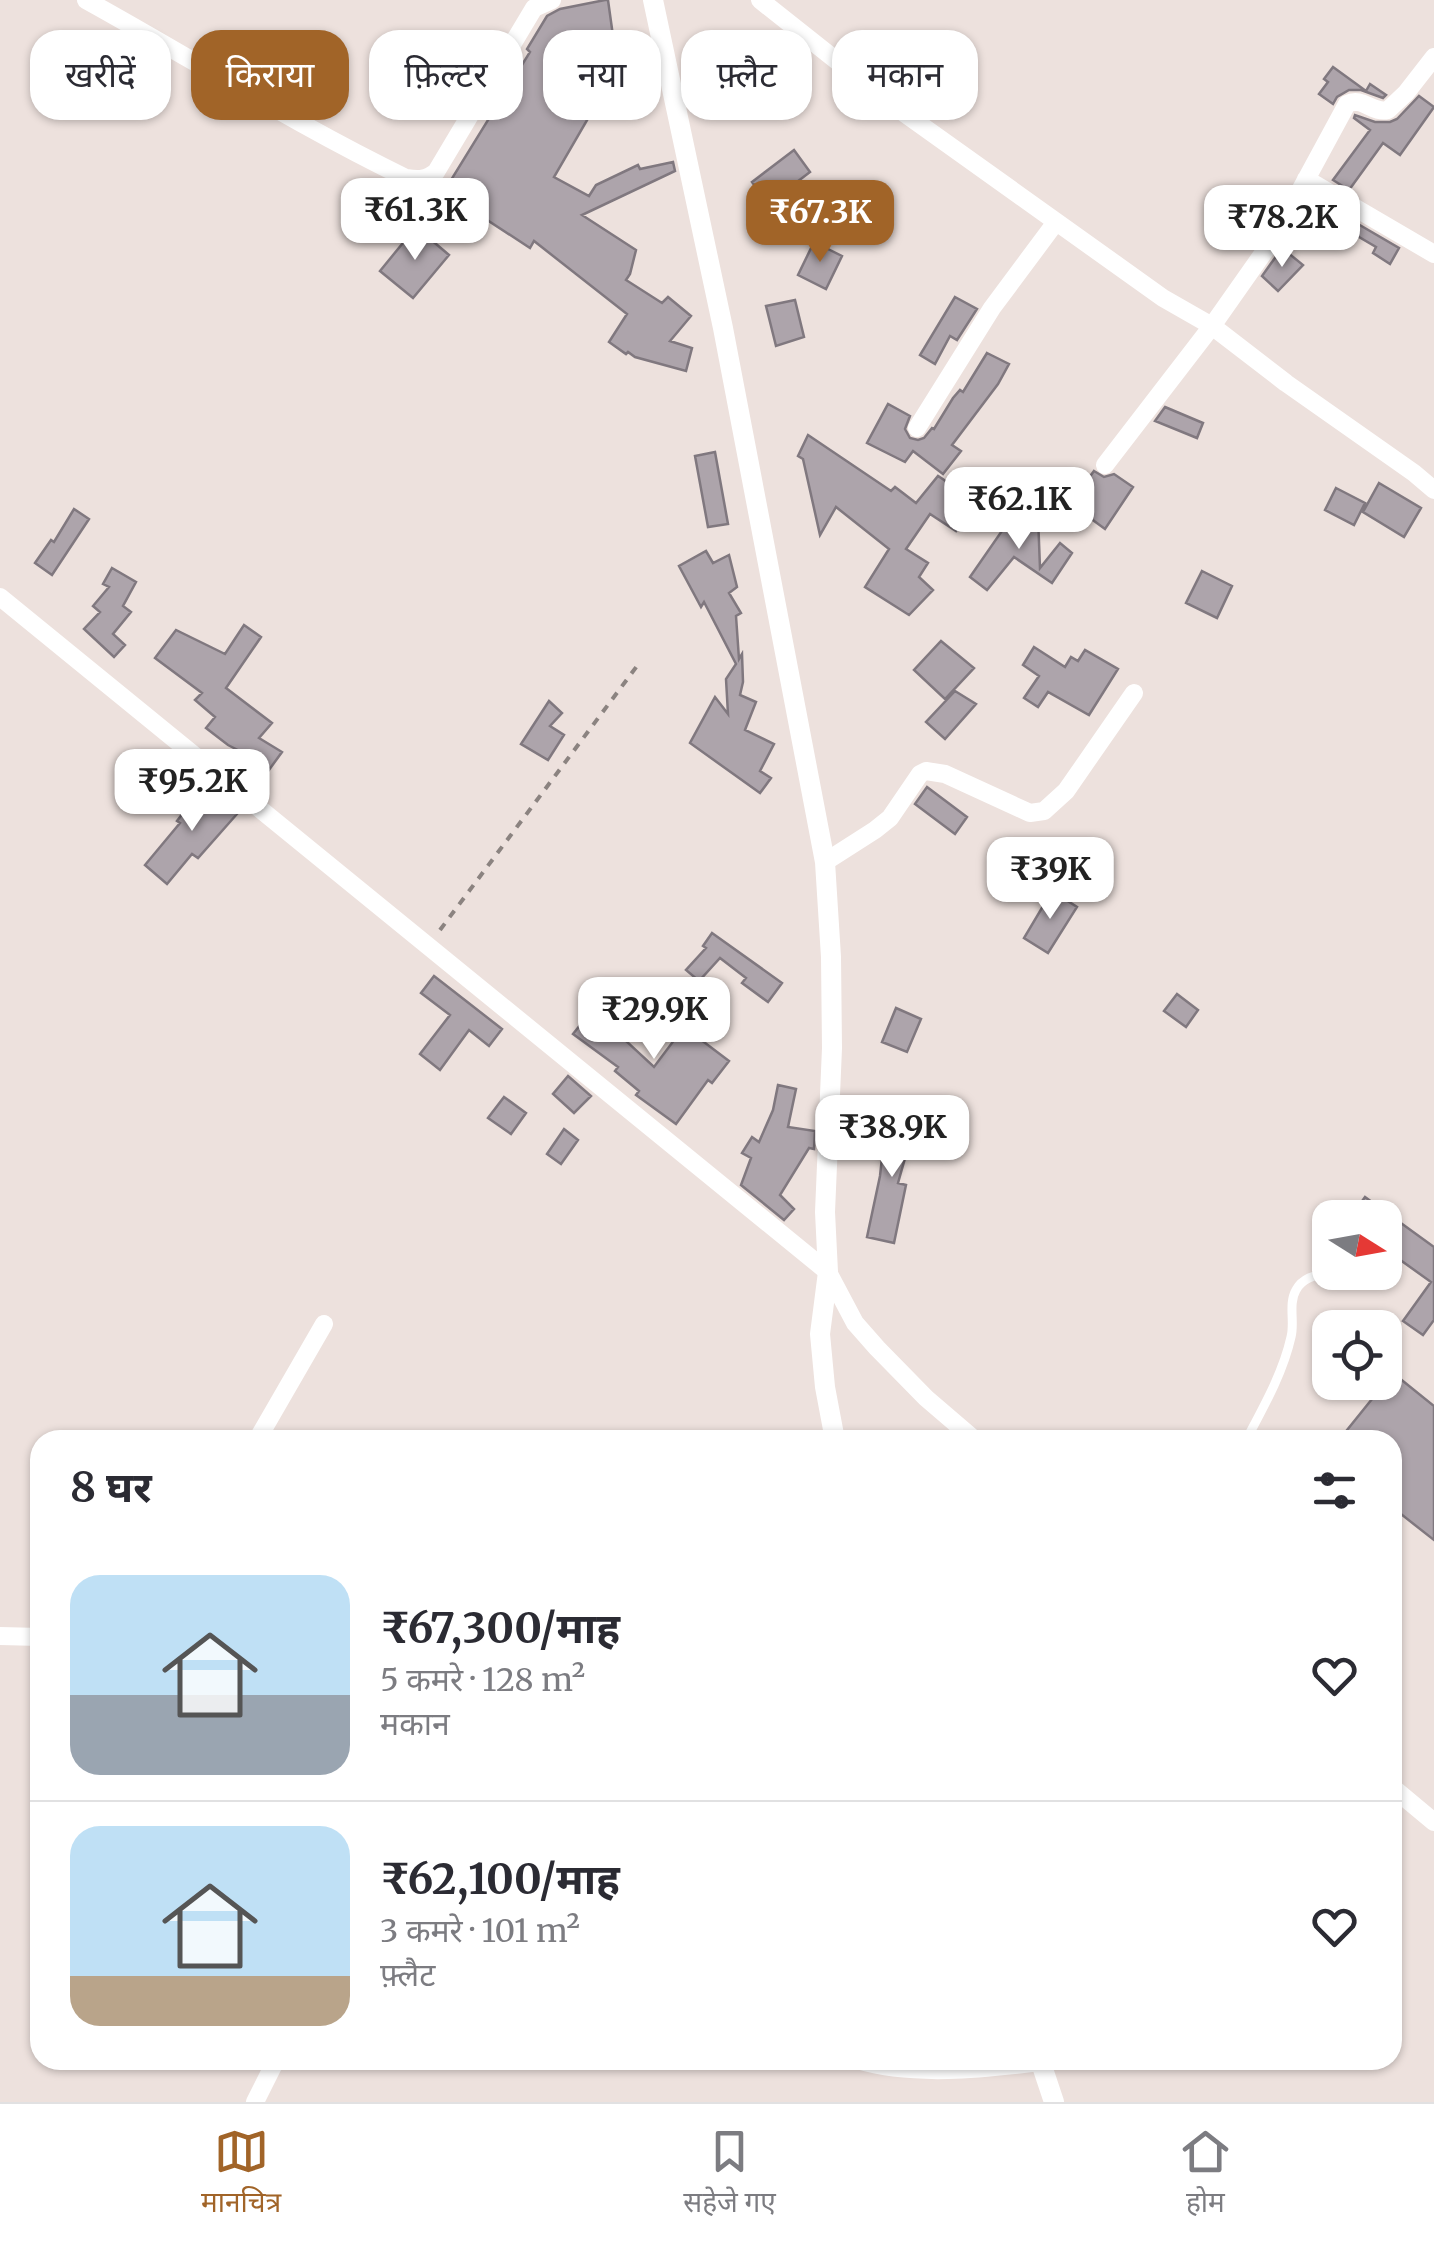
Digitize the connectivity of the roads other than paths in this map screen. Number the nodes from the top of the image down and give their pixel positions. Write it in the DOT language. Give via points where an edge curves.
graph roads {
  1 [pos="86,0"];
  2 [pos="552,0"];
  3 [pos="653,0"];
  4 [pos="760,0"];
  5 [pos="1434,58"];
  6 [pos="1306,179"];
  7 [pos="1056,222"];
  8 [pos="1434,254"];
  9 [pos="1212,326"];
  10 [pos="917,428"];
  11 [pos="1105,464"];
  12 [pos="1434,490"];
  13 [pos="0,597"];
  14 [pos="1134,693"];
  15 [pos="825,862"];
  16 [pos="828,1272"];
  17 [pos="1312,1276"];
  18 [pos="324,1324"];
  19 [pos="263,1430"];
  20 [pos="833,1430"];
  21 [pos="963,1430"];
  22 [pos="1251,1430"];
  23 [pos="0,1636"];
  24 [pos="30,1636"];
  25 [pos="1402,1796"];
  26 [pos="1434,1822"];
  27 [pos="270,2070"];
  28 [pos="1043,2070"];
  29 [pos="255,2102"];
  30 [pos="1054,2102"];
  1 -- 2 [label="street" via="300,124 418,180 436,172 534,8"];
  3 -- 15 [label="street"];
  4 -- 7 [label="street"];
  5 -- 6 [label="street" via="1388,110 1347,104"];
  6 -- 8 [label="street"];
  6 -- 9 [label="street"];
  7 -- 9 [label="street"];
  7 -- 10 [label="street"];
  9 -- 11 [label="street"];
  9 -- 12 [label="street"];
  13 -- 16 [label="street"];
  14 -- 15 [label="street" via="1066,792 1044,811 1030,813 926,771 890,818"];
  15 -- 16 [label="street" via="832,1048"];
  16 -- 20 [label="street" via="820,1334"];
  16 -- 21 [label="street" via="866,1336"];
  17 -- 22 [label="lane" via="1297,1288 1290,1342"];
  18 -- 19 [label="street"];
  23 -- 24 [label="street"];
  25 -- 26 [label="street"];
  27 -- 29 [label="street"];
  28 -- 30 [label="street"];
}
